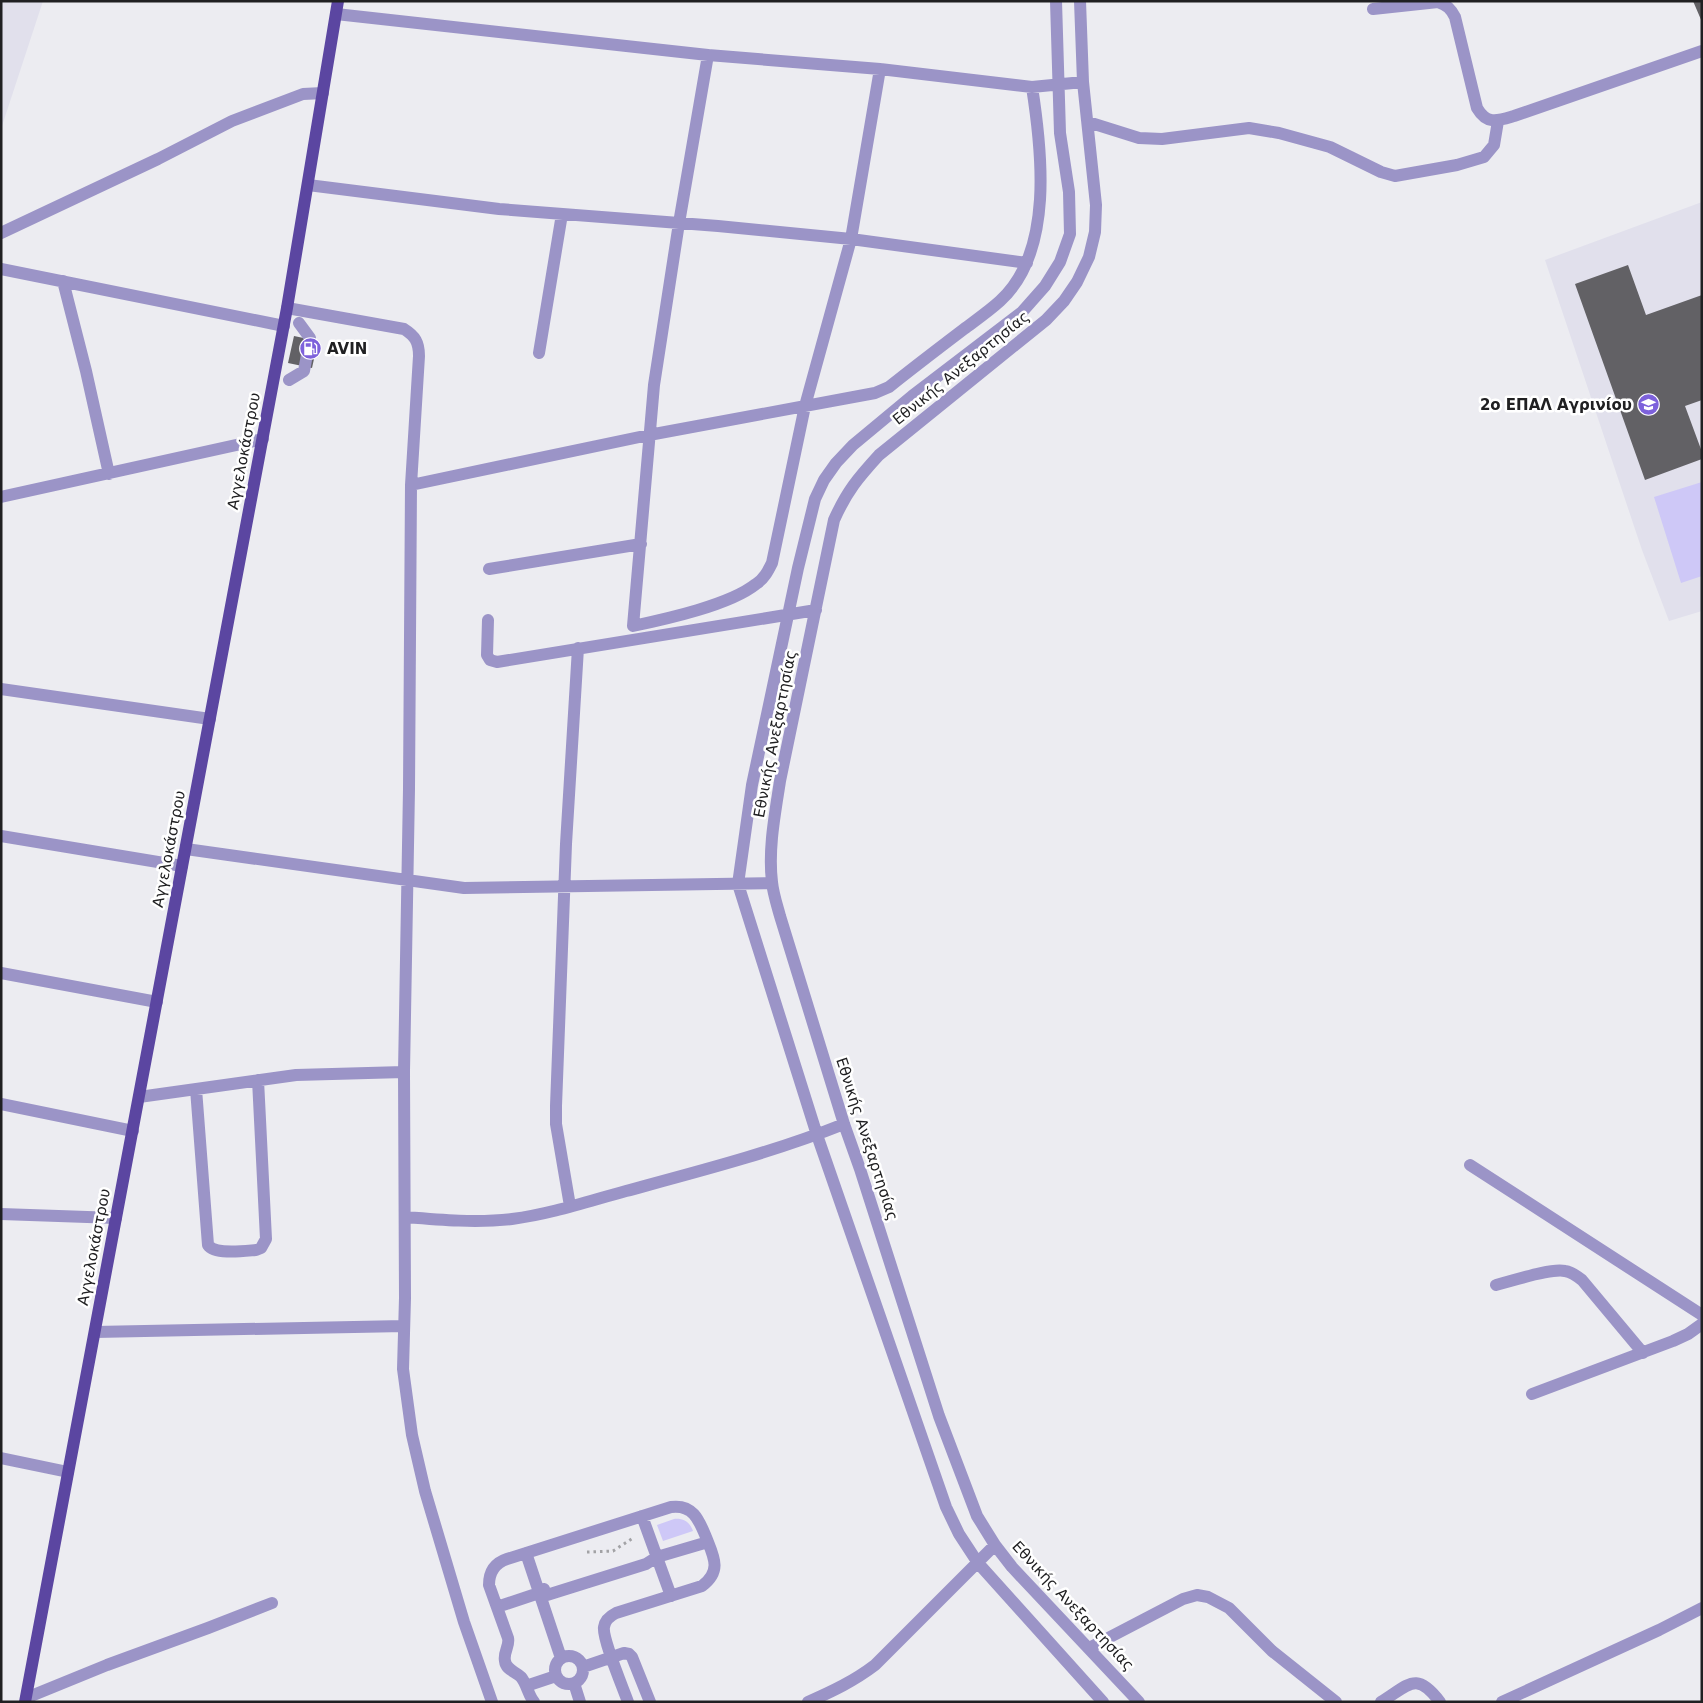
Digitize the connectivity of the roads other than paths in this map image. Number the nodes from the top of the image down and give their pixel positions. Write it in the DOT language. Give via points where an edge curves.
graph roads {
  1 [pos="1056,1"];
  2 [pos="1080,1"];
  3 [pos="337,7"];
  4 [pos="1373,9"];
  5 [pos="1702,51"];
  6 [pos="708,55"];
  7 [pos="880,69"];
  8 [pos="1083,82"];
  9 [pos="1058,85"];
  10 [pos="1032,87"];
  11 [pos="323,93"];
  12 [pos="1498,121"];
  13 [pos="1088,122"];
  14 [pos="308,185"];
  15 [pos="562,214"];
  16 [pos="679,224"];
  17 [pos="1,233"];
  18 [pos="851,239"];
  19 [pos="1027,263"];
  20 [pos="1,269"];
  21 [pos="63,281"];
  22 [pos="287,308"];
  23 [pos="299,323"];
  24 [pos="284,326"];
  25 [pos="539,353"];
  26 [pos="290,380"];
  27 [pos="805,406"];
  28 [pos="649,435"];
  29 [pos="263,439"];
  30 [pos="109,474"];
  31 [pos="411,485"];
  32 [pos="1,497"];
  33 [pos="641,544"];
  34 [pos="490,569"];
  35 [pos="816,610"];
  36 [pos="788,615"];
  37 [pos="488,620"];
  38 [pos="578,648"];
  39 [pos="1,689"];
  40 [pos="210,719"];
  41 [pos="2,839"];
  42 [pos="186,849"];
  43 [pos="182,866"];
  44 [pos="408,880"];
  45 [pos="772,883"];
  46 [pos="738,884"];
  47 [pos="565,886"];
  48 [pos="1,973"];
  49 [pos="157,1002"];
  50 [pos="404,1072"];
  51 [pos="258,1080"];
  52 [pos="196,1089"];
  53 [pos="139,1097"];
  54 [pos="1,1104"];
  55 [pos="844,1124"];
  56 [pos="133,1131"];
  57 [pos="817,1135"];
  58 [pos="1470,1165"];
  59 [pos="570,1206"];
  60 [pos="406,1217"];
  61 [pos="2,1218"];
  62 [pos="116,1218"];
  63 [pos="1496,1285"];
  64 [pos="1702,1315"];
  65 [pos="1702,1324"];
  66 [pos="404,1326"];
  67 [pos="94,1332"];
  68 [pos="1643,1353"];
  69 [pos="1532,1394"];
  70 [pos="1,1458"];
  71 [pos="68,1472"];
  72 [pos="642,1516"];
  73 [pos="708,1542"];
  74 [pos="995,1546"];
  75 [pos="526,1553"];
  76 [pos="657,1557"];
  77 [pos="978,1563"];
  78 [pos="543,1594"];
  79 [pos="671,1596"];
  80 [pos="272,1603"];
  81 [pos="497,1607"];
  82 [pos="1702,1608"];
  83 [pos="1089,1648"];
  84 [pos="565,1657"];
  85 [pos="612,1658"];
  86 [pos="583,1667"];
  87 [pos="556,1676"];
  88 [pos="574,1683"];
  89 [pos="526,1686"];
  90 [pos="25,1700"];
  91 [pos="623,1700"];
  92 [pos="492,1702"];
  93 [pos="534,1702"];
  94 [pos="580,1702"];
  95 [pos="650,1702"];
  96 [pos="808,1702"];
  97 [pos="1103,1702"];
  98 [pos="1139,1702"];
  99 [pos="1336,1702"];
  100 [pos="1381,1702"];
  101 [pos="1440,1702"];
  102 [pos="1502,1702"];
  1 -- 9 [label="street, Εθνικής Ανεξαρτησίας"];
  2 -- 8 [label="street, Εθνικής Ανεξαρτησίας"];
  3 -- 6 [label="street"];
  3 -- 11 [label="main road, Αγγελοκάστρου"];
  4 -- 12 [label="street" via="1438,2 1446,5 1455,17 1477,108 1488,120"];
  5 -- 12 [label="street"];
  6 -- 7 [label="street"];
  6 -- 16 [label="street"];
  7 -- 10 [label="street"];
  7 -- 18 [label="street"];
  8 -- 9 [label="street"];
  8 -- 13 [label="street, Εθνικής Ανεξαρτησίας"];
  9 -- 10 [label="street"];
  9 -- 36 [label="street, Εθνικής Ανεξαρτησίας" via="1070,234 1060,262 1045,286 1022,312 912,396 836,463 815,499"];
  10 -- 19 [label="street" via="1039,128 1042,179 1036,233"];
  11 -- 14 [label="main road, Αγγελοκάστρου"];
  11 -- 17 [label="street" via="303,94 232,121"];
  12 -- 13 [label="street" via="1494,145 1484,157 1394,176 1330,147 1278,133 1249,128 1162,139 1139,138"];
  13 -- 35 [label="street, Εθνικής Ανεξαρτησίας" via="1096,205 1095,232 1089,257 1077,282 1046,320 879,455 858,478 834,520"];
  14 -- 15 [label="street" via="447,204"];
  14 -- 22 [label="main road, Αγγελοκάστρου"];
  15 -- 16 [label="street"];
  15 -- 25 [label="street"];
  16 -- 18 [label="street"];
  16 -- 28 [label="street"];
  18 -- 19 [label="street"];
  18 -- 27 [label="street"];
  19 -- 27 [label="street" via="1001,300 889,387 875,393"];
  20 -- 21 [label="street"];
  21 -- 24 [label="street"];
  21 -- 30 [label="street"];
  22 -- 24 [label="main road, Αγγελοκάστρου"];
  22 -- 31 [label="street" via="404,329 416,338 419,356"];
  23 -- 26 [label="street" via="310,338 304,371"];
  24 -- 29 [label="main road, Αγγελοκάστρου"];
  27 -- 28 [label="street"];
  27 -- 33 [label="street" via="772,563 757,584 734,597 633,626"];
  28 -- 31 [label="street"];
  28 -- 33 [label="street"];
  29 -- 30 [label="street"];
  29 -- 40 [label="main road, Αγγελοκάστρου"];
  30 -- 32 [label="street"];
  31 -- 44 [label="street"];
  33 -- 34 [label="street"];
  35 -- 36 [label="street"];
  35 -- 45 [label="street, Εθνικής Ανεξαρτησίας" via="780,781 774,820"];
  36 -- 38 [label="street"];
  36 -- 46 [label="street, Εθνικής Ανεξαρτησίας" via="752,785"];
  37 -- 38 [label="street" via="487,655 493,662"];
  38 -- 47 [label="street"];
  39 -- 40 [label="street"];
  40 -- 42 [label="main road, Αγγελοκάστρου"];
  41 -- 43 [label="street"];
  42 -- 43 [label="main road, Αγγελοκάστρου"];
  42 -- 44 [label="street"];
  43 -- 49 [label="main road, Αγγελοκάστρου"];
  44 -- 47 [label="street" via="464,888"];
  44 -- 50 [label="street"];
  45 -- 46 [label="street"];
  45 -- 55 [label="street, Εθνικής Ανεξαρτησίας"];
  46 -- 47 [label="street"];
  46 -- 57 [label="street, Εθνικής Ανεξαρτησίας"];
  47 -- 59 [label="street" via="556,1124"];
  48 -- 49 [label="street"];
  49 -- 53 [label="main road, Αγγελοκάστρου"];
  50 -- 51 [label="street" via="296,1075"];
  50 -- 60 [label="street"];
  51 -- 52 [label="street"];
  51 -- 52 [label="street" via="266,1239 256,1250 219,1251 208,1245"];
  52 -- 53 [label="street"];
  53 -- 56 [label="main road, Αγγελοκάστρου"];
  54 -- 56 [label="street"];
  55 -- 57 [label="street"];
  55 -- 74 [label="street, Εθνικής Ανεξαρτησίας" via="939,1416 977,1516"];
  56 -- 62 [label="main road, Αγγελοκάστρου"];
  57 -- 59 [label="street" via="722,1166"];
  57 -- 77 [label="street, Εθνικής Ανεξαρτησίας" via="946,1507"];
  58 -- 64 [label="street"];
  59 -- 60 [label="street" via="510,1220"];
  60 -- 66 [label="street"];
  61 -- 62 [label="street"];
  62 -- 67 [label="main road, Αγγελοκάστρου"];
  63 -- 68 [label="street" via="1551,1272 1564,1270 1573,1273"];
  65 -- 68 [label="street" via="1688,1334"];
  66 -- 67 [label="street"];
  66 -- 92 [label="street" via="404,1380 417,1460 460,1610"];
  67 -- 71 [label="main road, Αγγελοκάστρου"];
  68 -- 69 [label="street"];
  70 -- 71 [label="street"];
  71 -- 90 [label="main road, Αγγελοκάστρου"];
  72 -- 73 [label="street" via="671,1507 685,1508 696,1516"];
  72 -- 75 [label="street"];
  72 -- 76 [label="street"];
  73 -- 76 [label="street"];
  73 -- 79 [label="street" via="715,1562 712,1576 702,1586"];
  74 -- 77 [label="street"];
  74 -- 83 [label="street, Εθνικής Ανεξαρτησίας"];
  75 -- 78 [label="street"];
  75 -- 81 [label="street" via="501,1561 491,1571 489,1585"];
  76 -- 78 [label="street" via="643,1558 545,1588"];
  76 -- 79 [label="street"];
  77 -- 96 [label="street" via="875,1665 843,1687"];
  77 -- 97 [label="street, Εθνικής Ανεξαρτησίας"];
  78 -- 81 [label="street"];
  78 -- 84 [label="street"];
  79 -- 85 [label="street" via="608,1618 604,1632"];
  80 -- 90 [label="street" via="107,1664"];
  81 -- 89 [label="street" via="509,1642 504,1656 506,1664"];
  82 -- 102 [label="street"];
  83 -- 98 [label="street, Εθνικής Ανεξαρτησίας"];
  83 -- 99 [label="street" via="1183,1599 1197,1595 1208,1597 1229,1608 1272,1651"];
  84 -- 86 [label="street" via="579,1660"];
  84 -- 87 [label="street" via="556,1664"];
  85 -- 86 [label="street"];
  85 -- 91 [label="street"];
  85 -- 95 [label="street" via="624,1654 632,1657"];
  86 -- 88 [label="street" via="581,1677"];
  87 -- 88 [label="street" via="566,1684"];
  87 -- 89 [label="street"];
  88 -- 94 [label="street"];
  89 -- 93 [label="street"];
  100 -- 101 [label="street" via="1412,1683 1429,1688"];
}
